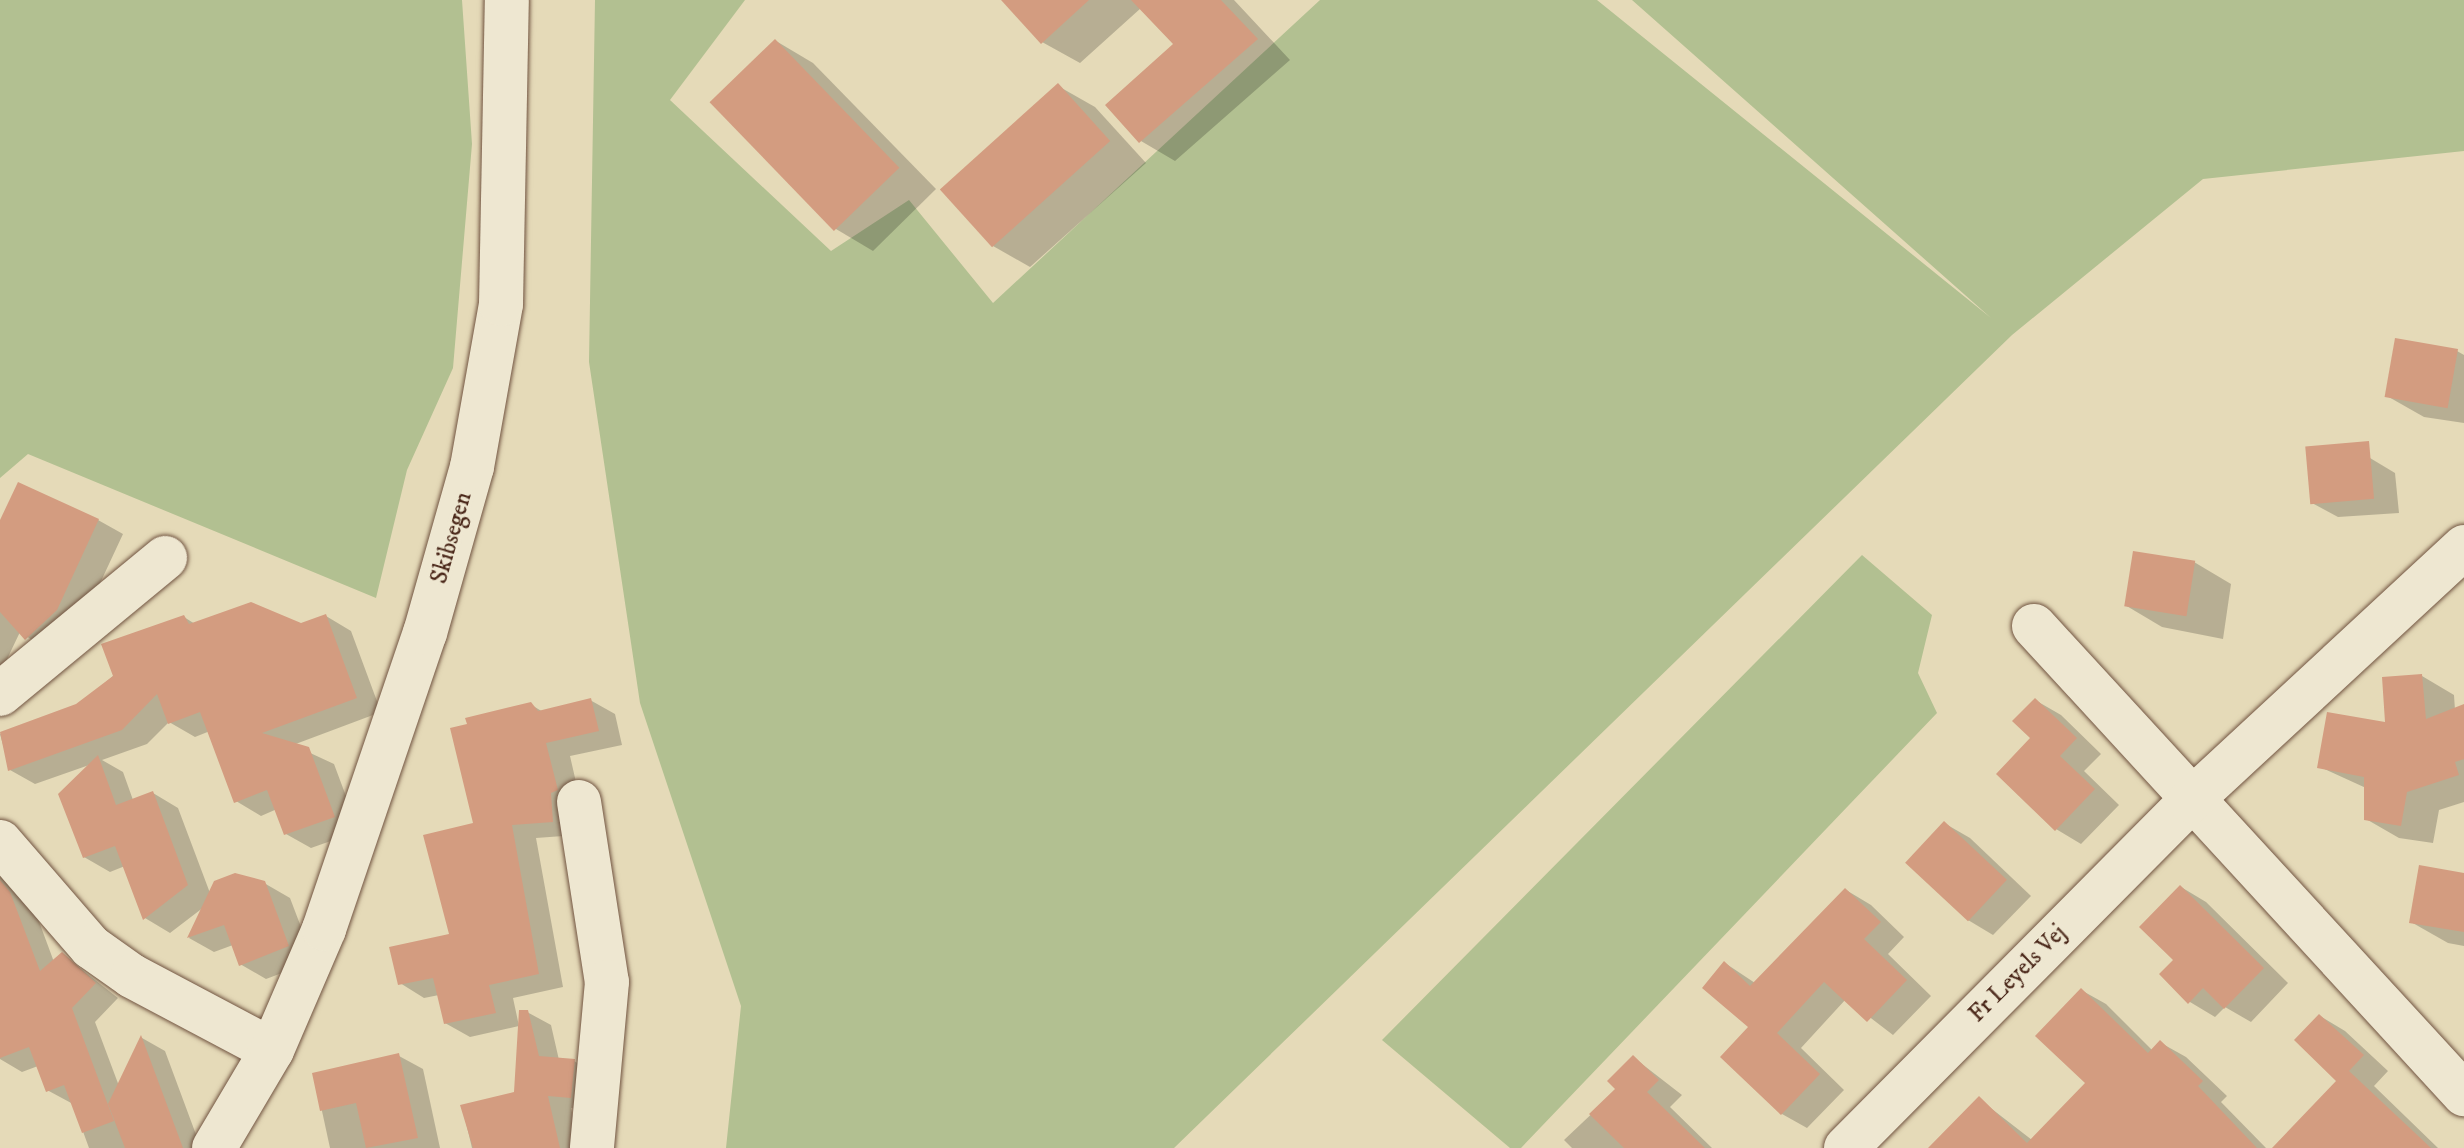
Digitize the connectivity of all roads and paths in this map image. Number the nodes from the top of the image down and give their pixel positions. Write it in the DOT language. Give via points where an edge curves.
graph roads {
  1 [pos="507,0"];
  2 [pos="2464,547"];
  3 [pos="165,558"];
  4 [pos="2034,626"];
  5 [pos="0,694"];
  6 [pos="2190,801"];
  7 [pos="579,802"];
  8 [pos="0,842"];
  9 [pos="272,1050"];
  10 [pos="2464,1094"];
  11 [pos="214,1148"];
  12 [pos="592,1148"];
  13 [pos="1846,1148"];
  1 -- 9 [label="street, Skibsegen" via="501,304 472,467 425,633 334,900"];
  2 -- 6 [label="street, Fr Leyels Vej"];
  3 -- 5 [label="street"];
  4 -- 6 [label="street"];
  6 -- 10 [label="street"];
  6 -- 13 [label="street, Fr Leyels Vej"];
  7 -- 12 [label="street" via="607,982"];
  8 -- 9 [label="street" via="91,947 132,976"];
  9 -- 11 [label="street, Skibsegen"];
}
